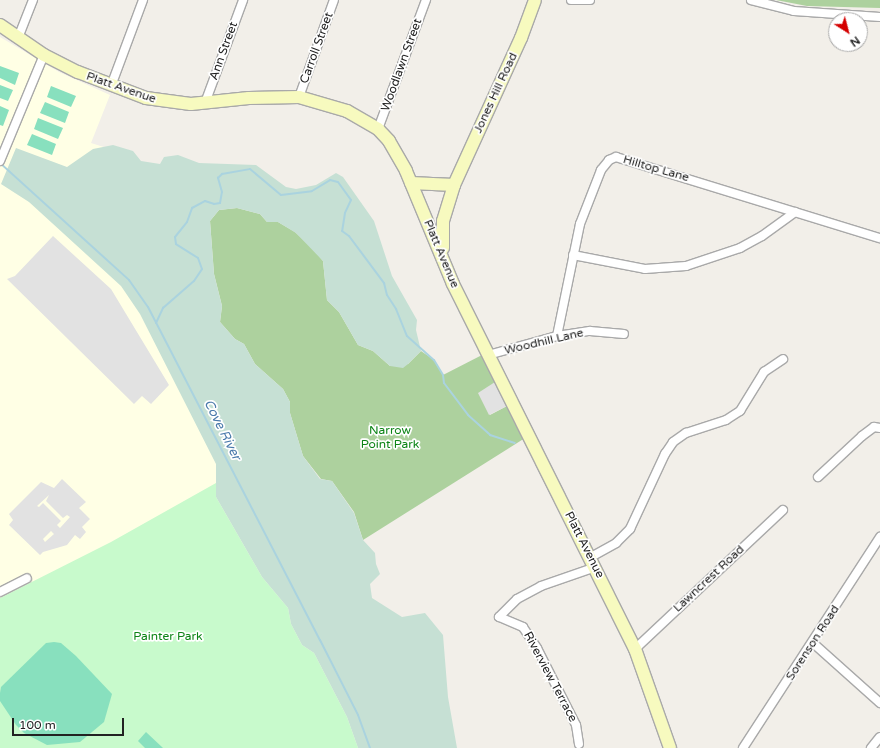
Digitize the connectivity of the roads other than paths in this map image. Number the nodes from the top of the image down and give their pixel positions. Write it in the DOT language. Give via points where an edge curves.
graph roads {
  1 [pos="33,0"];
  2 [pos="143,0"];
  3 [pos="243,0"];
  4 [pos="334,0"];
  5 [pos="426,0"];
  6 [pos="535,0"];
  7 [pos="571,0"];
  8 [pos="590,0"];
  9 [pos="751,0"];
  10 [pos="880,17"];
  11 [pos="0,25"];
  12 [pos="18,38"];
  13 [pos="44,55"];
  14 [pos="111,86"];
  15 [pos="299,97"];
  16 [pos="205,103"];
  17 [pos="378,129"];
  18 [pos="0,161"];
  19 [pos="411,183"];
  20 [pos="454,185"];
  21 [pos="795,212"];
  22 [pos="880,238"];
  23 [pos="443,255"];
  24 [pos="573,255"];
  25 [pos="624,334"];
  26 [pos="557,336"];
  27 [pos="488,355"];
  28 [pos="783,359"];
  29 [pos="877,428"];
  30 [pos="818,477"];
  31 [pos="783,510"];
  32 [pos="880,537"];
  33 [pos="593,562"];
  34 [pos="27,578"];
  35 [pos="0,592"];
  36 [pos="814,643"];
  37 [pos="636,649"];
  38 [pos="880,703"];
  39 [pos="880,737"];
  40 [pos="579,744"];
  41 [pos="670,748"];
  42 [pos="744,748"];
  43 [pos="871,748"];
  1 -- 12 [label="street"];
  2 -- 14 [label="street"];
  3 -- 16 [label="street, Ann Street"];
  4 -- 15 [label="street, Carroll Street"];
  5 -- 17 [label="street, Woodlawn Street"];
  6 -- 20 [label="main road, Jones Hill Road" via="521,38"];
  7 -- 8 [label="street"];
  9 -- 10 [label="street" via="794,11"];
  11 -- 12 [label="main road, Platt Avenue"];
  12 -- 13 [label="main road, Platt Avenue"];
  13 -- 14 [label="main road, Platt Avenue"];
  13 -- 18 [label="street"];
  14 -- 16 [label="main road, Platt Avenue" via="161,102"];
  15 -- 16 [label="main road, Platt Avenue" via="270,96"];
  15 -- 17 [label="main road, Platt Avenue" via="347,111"];
  17 -- 19 [label="main road, Platt Avenue" via="398,154"];
  19 -- 20 [label="main road"];
  19 -- 23 [label="main road, Platt Avenue"];
  20 -- 23 [label="main road, Jones Hill Road" via="443,221"];
  21 -- 22 [label="street, Hilltop Lane"];
  21 -- 24 [label="street" via="762,236 740,248 686,266 645,269"];
  21 -- 24 [label="street, Hilltop Lane" via="616,158 605,163 588,199"];
  23 -- 27 [label="main road, Platt Avenue" via="453,284"];
  24 -- 26 [label="street, Hilltop Lane"];
  25 -- 26 [label="street, Woodhill Lane" via="590,331"];
  26 -- 27 [label="street, Woodhill Lane"];
  27 -- 33 [label="main road, Platt Avenue"];
  28 -- 33 [label="street" via="764,372 740,411 726,420 686,434 673,442 630,529"];
  29 -- 30 [label="street"];
  31 -- 37 [label="street, Lawncrest Road"];
  32 -- 36 [label="street, Sorenson Road"];
  33 -- 37 [label="main road, Platt Avenue"];
  33 -- 40 [label="street, Riverview Terrace" via="523,596 499,616 523,627 527,632 576,724"];
  34 -- 35 [label="street"];
  36 -- 38 [label="street"];
  36 -- 42 [label="street, Sorenson Road"];
  37 -- 41 [label="main road, Platt Avenue"];
  39 -- 43 [label="street"];
}
